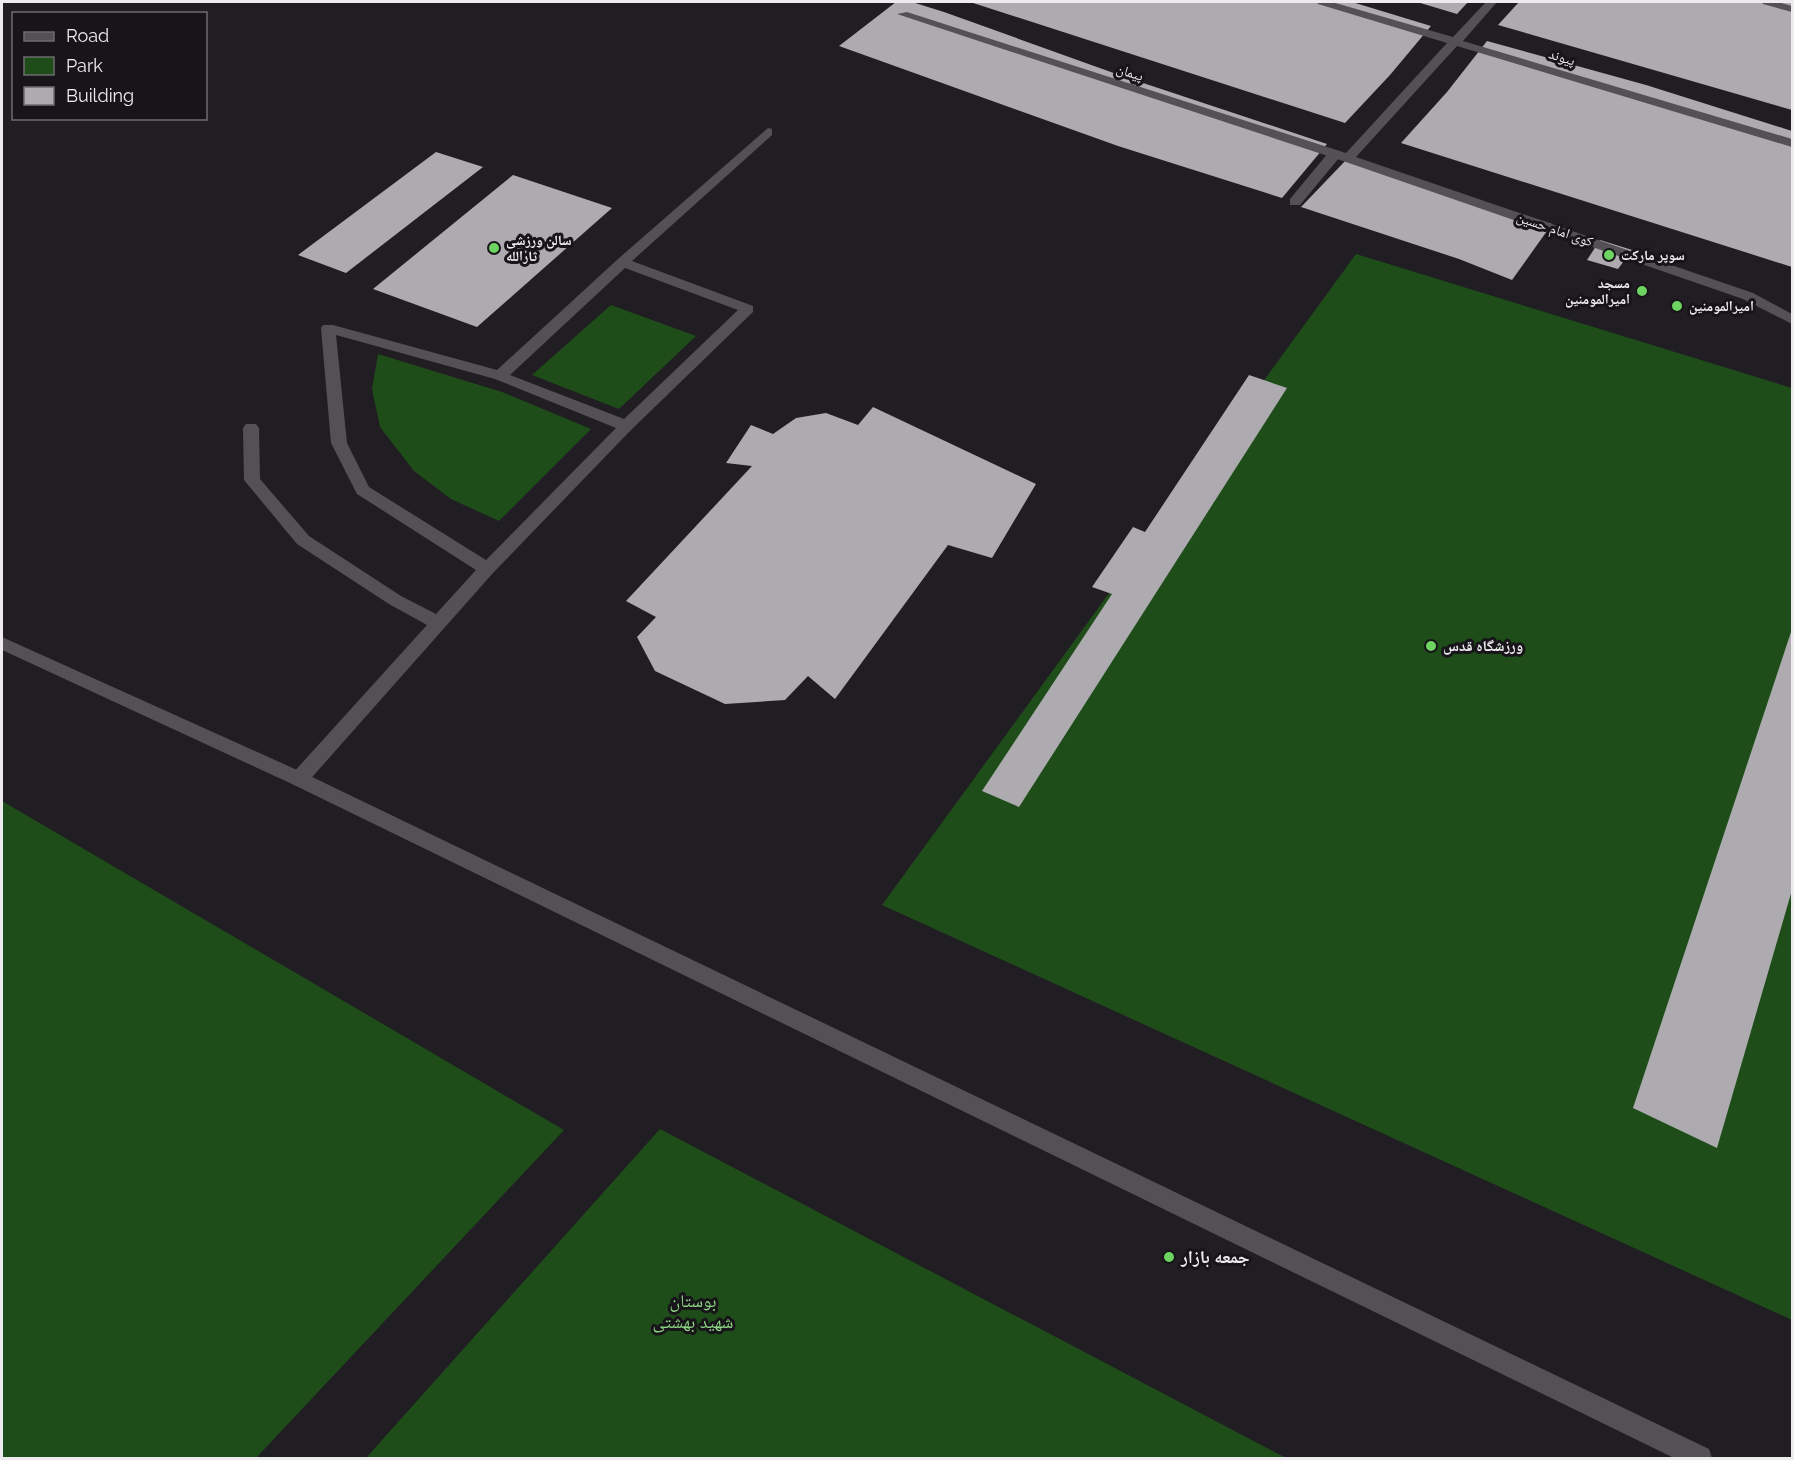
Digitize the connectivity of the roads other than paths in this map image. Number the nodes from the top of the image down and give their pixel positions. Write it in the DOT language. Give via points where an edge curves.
graph roads {
  1 [pos="1322,2"];
  2 [pos="1492,2"];
  3 [pos="1767,2"];
  4 [pos="1792,9"];
  5 [pos="903,14"];
  6 [pos="1455,40"];
  7 [pos="768,132"];
  8 [pos="1792,143"];
  9 [pos="1341,156"];
  10 [pos="1295,202"];
  11 [pos="623,262"];
  12 [pos="1792,320"];
  13 [pos="500,376"];
  14 [pos="626,426"];
  15 [pos="250,428"];
  16 [pos="487,569"];
  17 [pos="438,623"];
  18 [pos="2,643"];
  19 [pos="299,779"];
  20 [pos="1700,1458"];
  1 -- 6 [label="street, پیوند"];
  2 -- 6 [label="street"];
  3 -- 4 [label="street"];
  5 -- 9 [label="street, پیمان"];
  6 -- 8 [label="street, پیوند"];
  6 -- 9 [label="street"];
  7 -- 11 [label="street"];
  9 -- 10 [label="street"];
  9 -- 12 [label="street, کوی امام حسین" via="1748,296"];
  11 -- 13 [label="street"];
  11 -- 14 [label="street" via="748,309"];
  13 -- 14 [label="street"];
  13 -- 16 [label="street" via="328,328 339,443 363,490"];
  14 -- 16 [label="street"];
  15 -- 17 [label="street" via="252,480 303,540 394,600"];
  16 -- 17 [label="street"];
  17 -- 19 [label="street"];
  18 -- 19 [label="street"];
  19 -- 20 [label="street"];
}
